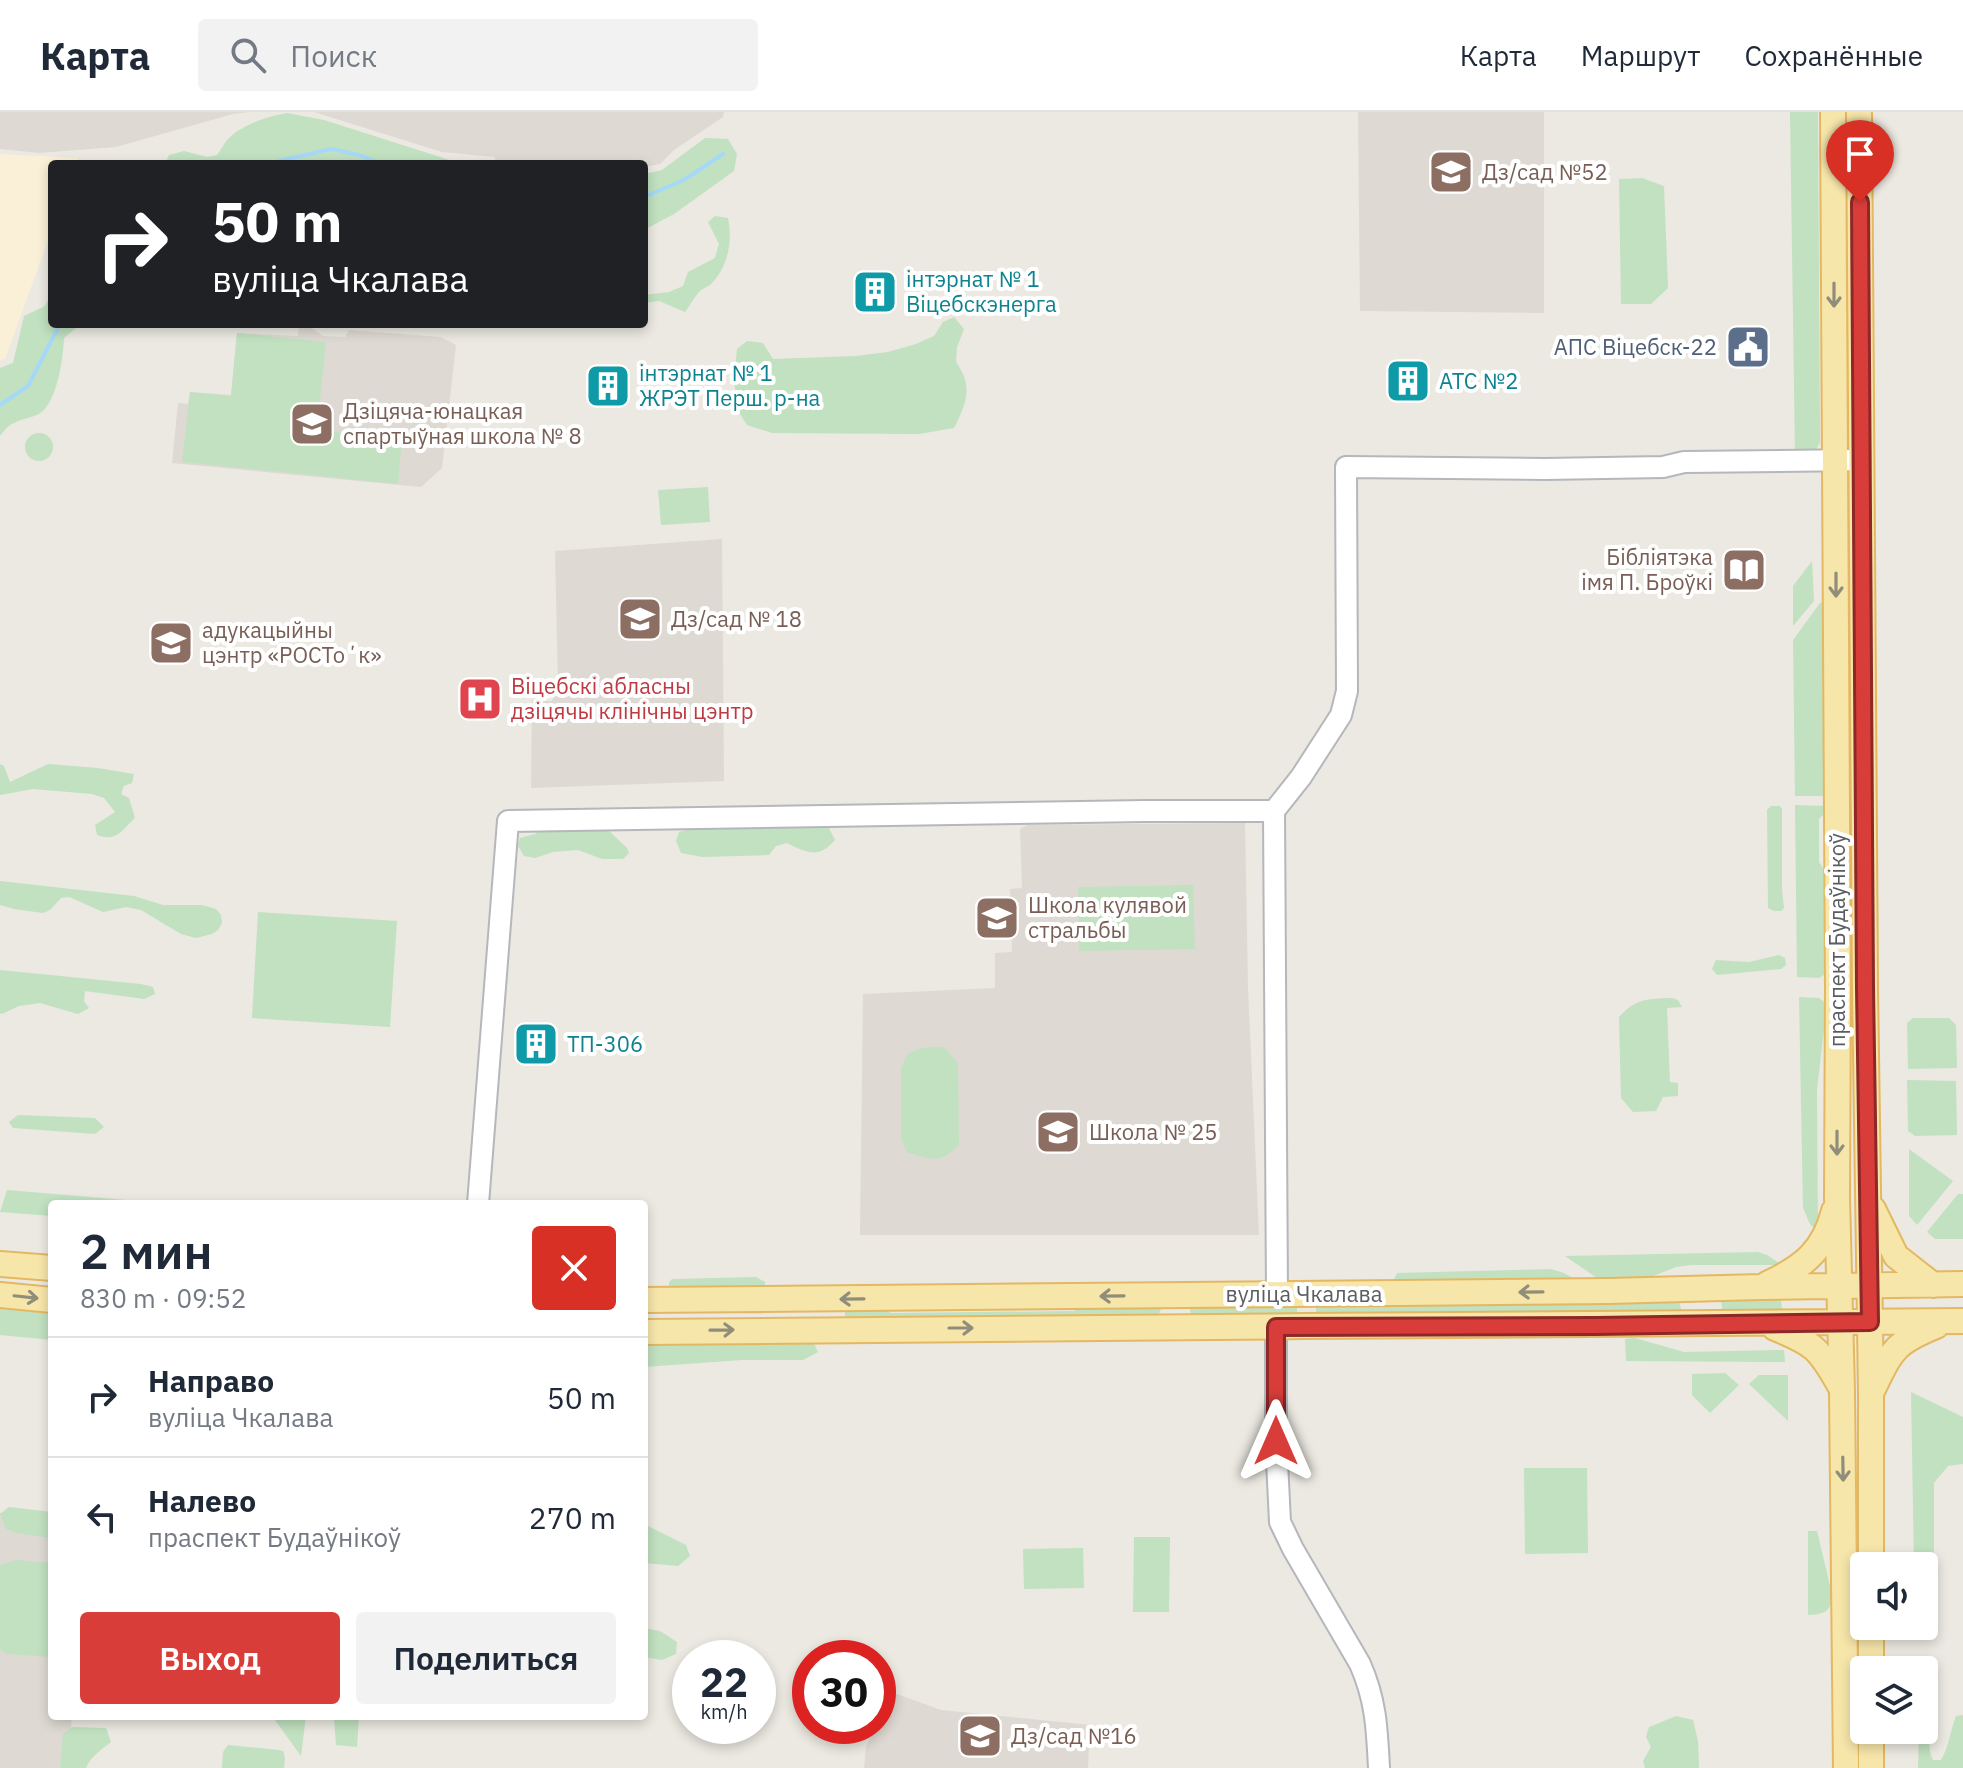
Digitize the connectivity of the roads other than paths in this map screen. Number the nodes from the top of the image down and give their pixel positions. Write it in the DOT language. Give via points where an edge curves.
graph roads {
  1 [pos="1833,112"];
  2 [pos="1859,112"];
  3 [pos="1860,261"];
  4 [pos="1834,263"];
  5 [pos="1835,460"];
  6 [pos="1861,460"];
  7 [pos="1836,636"];
  8 [pos="1863,657"];
  9 [pos="1836,687"];
  10 [pos="1863,688"];
  11 [pos="1274,811"];
  12 [pos="1837,863"];
  13 [pos="1864,863"];
  14 [pos="1865,987"];
  15 [pos="1838,988"];
  16 [pos="1837,1197"];
  17 [pos="1869,1199"];
  18 [pos="478,1200"];
  19 [pos="0,1264"];
  20 [pos="48,1268"];
  21 [pos="1963,1284"];
  22 [pos="1870,1285"];
  23 [pos="1933,1285"];
  24 [pos="1839,1286"];
  25 [pos="1761,1287"];
  26 [pos="1676,1289"];
  27 [pos="0,1295"];
  28 [pos="1152,1295"];
  29 [pos="1197,1295"];
  30 [pos="1277,1295"];
  31 [pos="48,1300"];
  32 [pos="648,1300"];
  33 [pos="1956,1321"];
  34 [pos="1870,1322"];
  35 [pos="1840,1323"];
  36 [pos="1765,1324"];
  37 [pos="1678,1325"];
  38 [pos="1151,1327"];
  39 [pos="1196,1327"];
  40 [pos="1276,1327"];
  41 [pos="648,1332"];
  42 [pos="1842,1391"];
  43 [pos="1871,1393"];
  44 [pos="1851,1552"];
  45 [pos="1871,1552"];
  46 [pos="1854,1640"];
  47 [pos="1871,1744"];
  48 [pos="1379,1768"];
  49 [pos="1846,1768"];
  50 [pos="1871,1768"];
  1 -- 4 [label="main road, праспект Будаўнікоў"];
  2 -- 3 [label="main road, праспект Будаўнікоў"];
  3 -- 4 [label="street"];
  3 -- 6 [label="main road, праспект Будаўнікоў"];
  4 -- 5 [label="main road, праспект Будаўнікоў, one-way"];
  5 -- 6 [label="street"];
  5 -- 7 [label="main road, праспект Будаўнікоў, one-way"];
  5 -- 11 [label="street" via="1598,468 1346,467 1347,691 1341,715"];
  6 -- 8 [label="main road, праспект Будаўнікоў"];
  7 -- 8 [label="street"];
  7 -- 9 [label="main road, праспект Будаўнікоў"];
  8 -- 10 [label="main road, праспект Будаўнікоў"];
  9 -- 10 [label="street"];
  9 -- 12 [label="main road, праспект Будаўнікоў"];
  10 -- 13 [label="main road, праспект Будаўнікоў"];
  11 -- 18 [label="street" via="508,821"];
  11 -- 30 [label="street"];
  12 -- 13 [label="street"];
  12 -- 15 [label="main road, праспект Будаўнікоў"];
  13 -- 14 [label="main road, праспект Будаўнікоў"];
  14 -- 15 [label="street"];
  14 -- 17 [label="main road, праспект Будаўнікоў"];
  15 -- 16 [label="main road, праспект Будаўнікоў, one-way"];
  16 -- 24 [label="main road, праспект Будаўнікоў"];
  16 -- 25 [label="main road" via="1817,1251"];
  17 -- 22 [label="main road, праспект Будаўнікоў"];
  17 -- 23 [label="main road" via="1896,1256"];
  19 -- 20 [label="main road"];
  21 -- 23 [label="main road, вуліца Чкалава"];
  22 -- 23 [label="main road, вуліца Чкалава"];
  22 -- 24 [label="main road, вуліца Чкалава"];
  22 -- 34 [label="main road, праспект Будаўнікоў"];
  24 -- 25 [label="main road, вуліца Чкалава"];
  24 -- 35 [label="main road, праспект Будаўнікоў"];
  25 -- 26 [label="main road, вуліца Чкалава"];
  26 -- 30 [label="main road, вуліца Чкалава, one-way"];
  26 -- 37 [label="main road" via="1693,1296 1696,1308 1692,1318"];
  27 -- 31 [label="main road, one-way"];
  28 -- 29 [label="main road, вуліца Чкалава"];
  28 -- 32 [label="main road, вуліца Чкалава, one-way"];
  28 -- 38 [label="main road" via="1165,1302 1168,1311 1165,1321"];
  29 -- 30 [label="main road, вуліца Чкалава"];
  29 -- 39 [label="main road" via="1183,1310"];
  33 -- 34 [label="main road, вуліца Чкалава"];
  33 -- 43 [label="main road" via="1896,1347"];
  34 -- 35 [label="main road, вуліца Чкалава"];
  34 -- 43 [label="main road, праспект Будаўнікоў"];
  35 -- 36 [label="main road, вуліца Чкалава"];
  35 -- 42 [label="main road, праспект Будаўнікоў"];
  36 -- 37 [label="main road, вуліца Чкалава"];
  36 -- 42 [label="main road" via="1812,1345"];
  37 -- 40 [label="main road, вуліца Чкалава"];
  38 -- 39 [label="main road, вуліца Чкалава"];
  41 -- 38 [label="main road, вуліца Чкалава, one-way"];
  39 -- 40 [label="main road, вуліца Чкалава"];
  40 -- 48 [label="street" via="1280,1522 1368,1683 1378,1726"];
  42 -- 44 [label="main road, праспект Будаўнікоў, one-way"];
  43 -- 45 [label="main road, праспект Будаўнікоў"];
  46 -- 49 [label="main road, праспект Будаўнікоў"];
  47 -- 50 [label="main road"];
}
